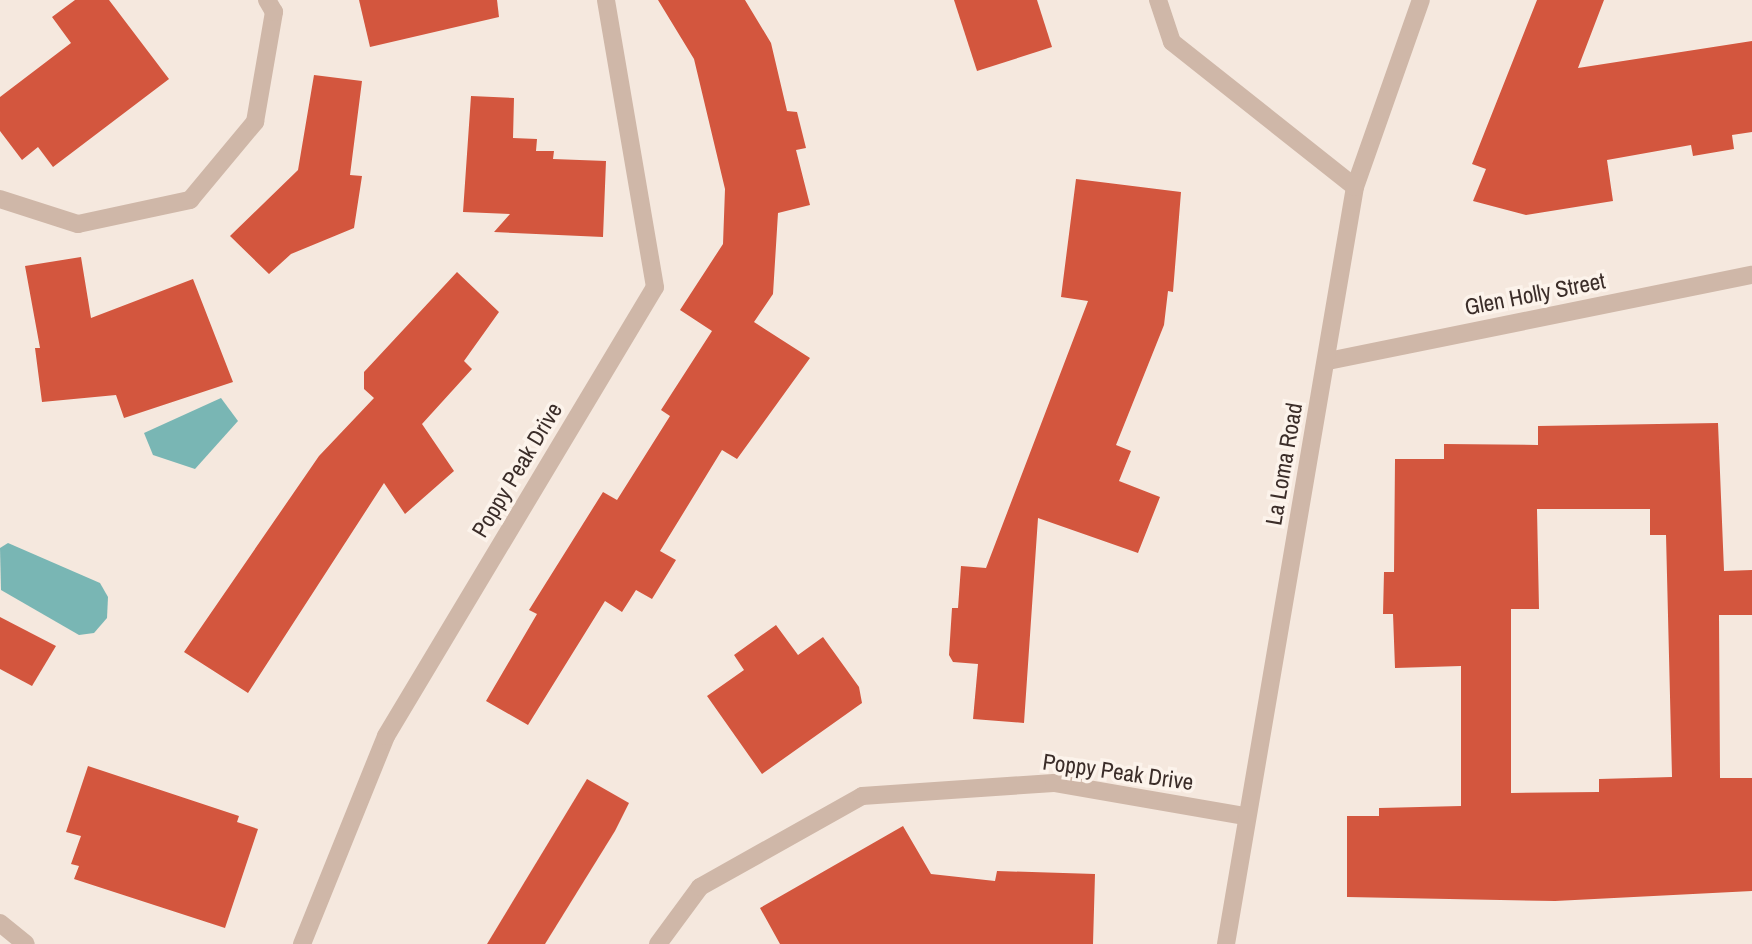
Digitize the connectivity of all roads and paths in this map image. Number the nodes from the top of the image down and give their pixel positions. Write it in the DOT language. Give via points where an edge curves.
graph roads {
  1 [pos="267,0"];
  2 [pos="606,0"];
  3 [pos="1158,0"];
  4 [pos="1421,0"];
  5 [pos="1355,187"];
  6 [pos="0,200"];
  7 [pos="1752,275"];
  8 [pos="1328,361"];
  9 [pos="1245,816"];
  10 [pos="0,923"];
  11 [pos="26,944"];
  12 [pos="302,944"];
  13 [pos="658,944"];
  14 [pos="1226,944"];
  1 -- 6 [label="street" via="274,12 255,122 190,200 78,224"];
  2 -- 12 [label="street, Poppy Peak Drive" via="655,287 386,736"];
  3 -- 5 [label="street" via="1171,42"];
  4 -- 5 [label="street, La Loma Road"];
  5 -- 8 [label="street, La Loma Road"];
  7 -- 8 [label="street, Glen Holly Street"];
  8 -- 9 [label="street, La Loma Road"];
  9 -- 13 [label="street, Poppy Peak Drive" via="1054,783 862,796 700,887"];
  9 -- 14 [label="street, La Loma Road"];
  10 -- 11 [label="street"];
}
